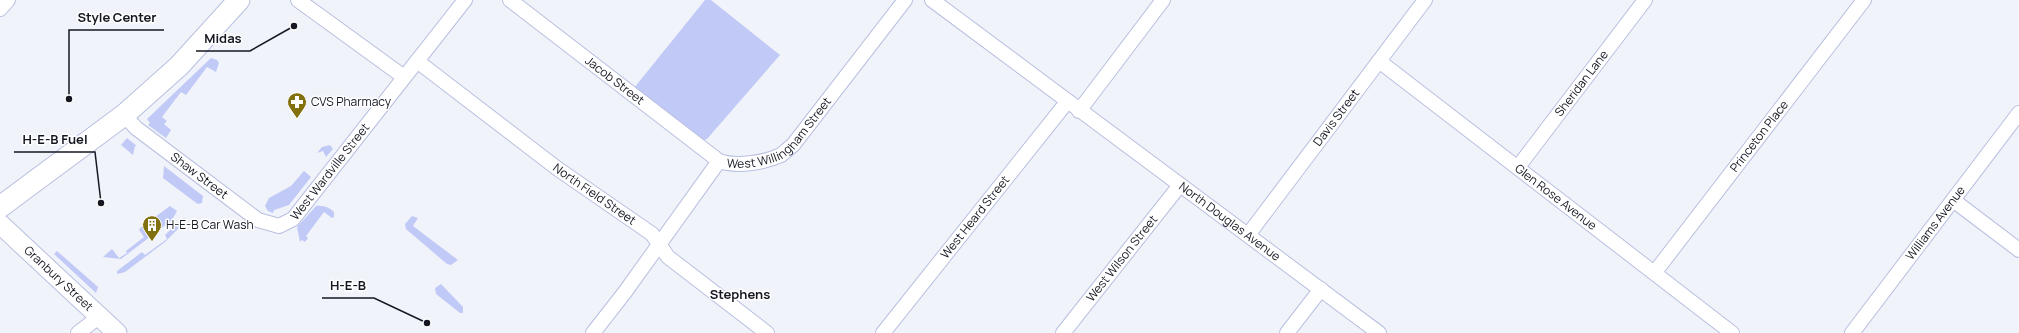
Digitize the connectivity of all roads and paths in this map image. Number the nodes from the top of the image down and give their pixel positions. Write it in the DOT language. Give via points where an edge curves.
graph roads {
  1 [pos="8,0"];
  2 [pos="238,0"];
  3 [pos="298,0"];
  4 [pos="465,0"];
  5 [pos="510,0"];
  6 [pos="905,0"];
  7 [pos="932,0"];
  8 [pos="1163,0"];
  9 [pos="1425,0"];
  10 [pos="1645,0"];
  11 [pos="1864,0"];
  12 [pos="0,9"];
  13 [pos="416,61"];
  14 [pos="1379,61"];
  15 [pos="404,77"];
  16 [pos="1067,102"];
  17 [pos="1079,111"];
  18 [pos="2019,113"];
  19 [pos="124,115"];
  20 [pos="719,161"];
  21 [pos="1518,167"];
  22 [pos="1180,185"];
  23 [pos="1953,200"];
  24 [pos="0,207"];
  25 [pos="0,224"];
  26 [pos="279,226"];
  27 [pos="1248,235"];
  28 [pos="658,245"];
  29 [pos="2019,250"];
  30 [pos="1655,272"];
  31 [pos="1321,289"];
  32 [pos="100,316"];
  33 [pos="78,333"];
  34 [pos="117,333"];
  35 [pos="593,333"];
  36 [pos="767,333"];
  37 [pos="883,333"];
  38 [pos="1063,333"];
  39 [pos="1287,333"];
  40 [pos="1379,333"];
  41 [pos="1732,333"];
  42 [pos="1852,333"];
  1 -- 12 [label="street"];
  2 -- 19 [label="main road" via="179,66"];
  3 -- 15 [label="street"];
  4 -- 13 [label="street, West Wardville Street"];
  5 -- 20 [label="street, Jacob Street"];
  6 -- 20 [label="street, West Willingham Street" via="793,145 781,154 765,160 729,164"];
  7 -- 16 [label="street"];
  8 -- 17 [label="street"];
  9 -- 14 [label="street, Davis Street"];
  10 -- 21 [label="street, Sheridan Lane"];
  11 -- 30 [label="street, Princeton Place"];
  13 -- 15 [label="street, West Wardville Street"];
  13 -- 28 [label="street, North Field Street" via="558,169 652,234"];
  14 -- 21 [label="street, Glen Rose Avenue"];
  14 -- 27 [label="street, Davis Street"];
  15 -- 26 [label="street, West Wardville Street" via="293,219"];
  16 -- 17 [label="street, North Douglas Avenue"];
  16 -- 37 [label="street, West Heard Street"];
  17 -- 22 [label="street, North Douglas Avenue"];
  18 -- 23 [label="street, Williams Avenue"];
  19 -- 24 [label="main road"];
  19 -- 26 [label="street, Shaw Street" via="136,128 258,220"];
  20 -- 28 [label="street, West Willingham Street"];
  21 -- 30 [label="street, Glen Rose Avenue"];
  22 -- 27 [label="street, North Douglas Avenue"];
  22 -- 38 [label="street, West Wilson Street"];
  23 -- 29 [label="street"];
  23 -- 42 [label="street, Williams Avenue"];
  25 -- 32 [label="street, Granbury Street"];
  27 -- 31 [label="street, North Douglas Avenue"];
  28 -- 35 [label="street, West Willingham Street"];
  28 -- 36 [label="street, North Field Street" via="668,257"];
  30 -- 41 [label="street, Glen Rose Avenue"];
  31 -- 39 [label="street"];
  31 -- 40 [label="street, North Douglas Avenue"];
  32 -- 33 [label="street"];
  32 -- 34 [label="street, Granbury Street"];
}
